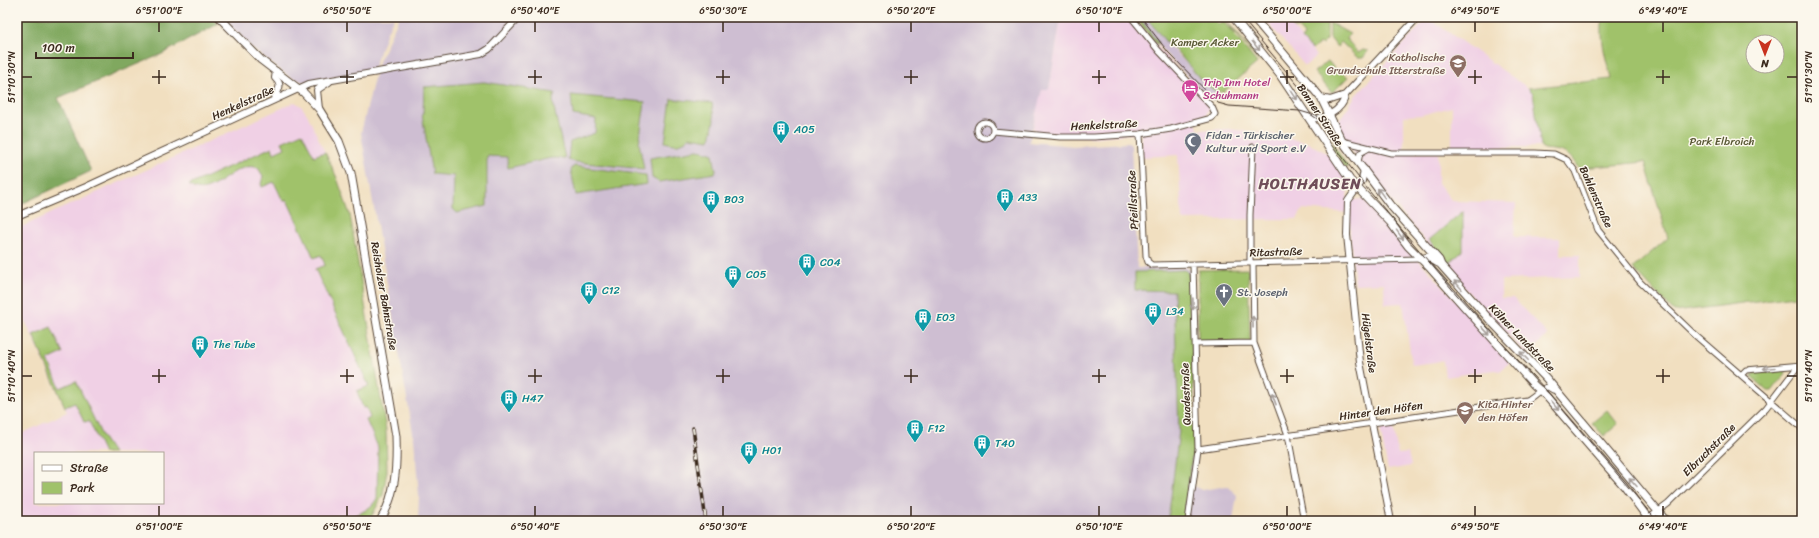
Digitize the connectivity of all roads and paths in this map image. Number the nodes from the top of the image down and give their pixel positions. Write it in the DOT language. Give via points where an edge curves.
graph roads {
  1 [pos="219,17"];
  2 [pos="519,17"];
  3 [pos="1131,17"];
  4 [pos="1233,17"];
  5 [pos="1253,17"];
  6 [pos="1418,17"];
  7 [pos="276,72"];
  8 [pos="330,80"];
  9 [pos="298,88"];
  10 [pos="1345,95"];
  11 [pos="1321,98"];
  12 [pos="274,99"];
  13 [pos="319,109"];
  14 [pos="1330,115"];
  15 [pos="1308,116"];
  16 [pos="993,131"];
  17 [pos="1140,134"];
  18 [pos="1342,141"];
  19 [pos="1254,147"];
  20 [pos="1370,148"];
  21 [pos="1358,162"];
  22 [pos="1364,169"];
  23 [pos="1357,188"];
  24 [pos="17,216"];
  25 [pos="1408,246"];
  26 [pos="1403,259"];
  27 [pos="1420,259"];
  28 [pos="1350,260"];
  29 [pos="1251,263"];
  30 [pos="1150,264"];
  31 [pos="1193,265"];
  32 [pos="1441,265"];
  33 [pos="1254,343"];
  34 [pos="1194,344"];
  35 [pos="1800,366"];
  36 [pos="1535,367"];
  37 [pos="1519,368"];
  38 [pos="1741,375"];
  39 [pos="1540,391"];
  40 [pos="1561,395"];
  41 [pos="1771,400"];
  42 [pos="1371,423"];
  43 [pos="1802,428"];
  44 [pos="1288,436"];
  45 [pos="1198,450"];
  46 [pos="1659,512"];
  47 [pos="1648,520"];
  48 [pos="380,521"];
  49 [pos="1188,521"];
  50 [pos="1304,521"];
  51 [pos="1391,521"];
  52 [pos="1666,521"];
  1 -- 7 [label="main road, Reisholzer Bahnstraße"];
  2 -- 8 [label="street, Henkelstraße" via="489,49 477,55"];
  3 -- 17 [label="street, Henkelstraße" via="1215,112 1214,117 1208,120"];
  4 -- 15 [label="main road, Bonner Straße, one-way" via="1280,75"];
  5 -- 11 [label="main road, Bonner Straße"];
  6 -- 10 [label="street"];
  7 -- 9 [label="main road, Reisholzer Bahnstraße"];
  7 -- 12 [label="street" via="280,88"];
  8 -- 9 [label="street, Henkelstraße"];
  8 -- 13 [label="street" via="317,90"];
  9 -- 12 [label="street, Henkelstraße"];
  9 -- 13 [label="main road, Reisholzer Bahnstraße"];
  10 -- 11 [label="street" via="1330,100"];
  10 -- 14 [label="street" via="1344,101"];
  11 -- 14 [label="main road, Bonner Straße"];
  12 -- 24 [label="street, Henkelstraße" via="86,187"];
  13 -- 48 [label="main road, Reisholzer Bahnstraße" via="339,141 351,173 394,421 396,462 393,488 391,499"];
  14 -- 15 [label="street" via="1315,119"];
  14 -- 18 [label="main road, Bonner Straße"];
  15 -- 23 [label="main road, Bonner Straße"];
  16 -- 17 [label="street, Henkelstraße" via="1077,138"];
  17 -- 30 [label="street, Pfeillstraße" via="1146,256"];
  18 -- 20 [label="street, Bahlenstraße"];
  18 -- 21 [label="main road, Bonner Straße"];
  19 -- 29 [label="street" via="1250,215"];
  20 -- 21 [label="street" via="1360,152"];
  20 -- 38 [label="street, Bahlenstraße" via="1391,153 1535,153 1554,154 1564,158 1575,171 1598,230 1640,282"];
  21 -- 22 [label="main road, Bonner Straße"];
  22 -- 23 [label="street, Hügelstraße"];
  32 -- 22 [label="main road, Kölner Landstraße, one-way" via="1390,205"];
  23 -- 25 [label="main road, Kölner Landstraße, one-way" via="1390,222"];
  23 -- 28 [label="street, Hügelstraße" via="1347,207"];
  25 -- 26 [label="street" via="1409,255"];
  25 -- 27 [label="main road, Kölner Landstraße"];
  26 -- 27 [label="street, Ritastraße"];
  26 -- 28 [label="street, Ritastraße"];
  27 -- 32 [label="main road" via="1432,258"];
  27 -- 37 [label="main road, Kölner Landstraße, one-way"];
  28 -- 29 [label="street, Ritastraße"];
  28 -- 42 [label="street, Hügelstraße" via="1360,362"];
  29 -- 31 [label="street, Ritastraße"];
  33 -- 29 [label="street, one-way"];
  30 -- 31 [label="street, Ritastraße"];
  31 -- 34 [label="street, Quadestraße, one-way"];
  36 -- 32 [label="main road, Kölner Landstraße, one-way"];
  33 -- 34 [label="street"];
  44 -- 33 [label="street, one-way"];
  34 -- 45 [label="street, Quadestraße"];
  35 -- 38 [label="street, one-way" via="1746,370"];
  35 -- 41 [label="street, Elbruchstraße"];
  36 -- 37 [label="main road" via="1534,372 1530,374"];
  36 -- 40 [label="main road, Kölner Landstraße"];
  37 -- 39 [label="main road, Kölner Landstraße"];
  38 -- 41 [label="street, Bahlenstraße"];
  39 -- 40 [label="street" via="1548,387"];
  39 -- 42 [label="street, Hinter den Höfen" via="1527,400"];
  39 -- 47 [label="main road, Kölner Landstraße, one-way" via="1620,481"];
  46 -- 40 [label="main road, Kölner Landstraße, one-way"];
  41 -- 43 [label="street, Bahlenstraße"];
  41 -- 46 [label="street, Elbruchstraße" via="1766,408"];
  42 -- 44 [label="street, Hinter den Höfen"];
  42 -- 51 [label="street, Hügelstraße"];
  44 -- 45 [label="street, Hinter den Höfen"];
  44 -- 50 [label="street"];
  45 -- 49 [label="street, Quadestraße"];
  46 -- 47 [label="street, Elbruchstraße"];
  46 -- 52 [label="main road, Kölner Landstraße"];
}
